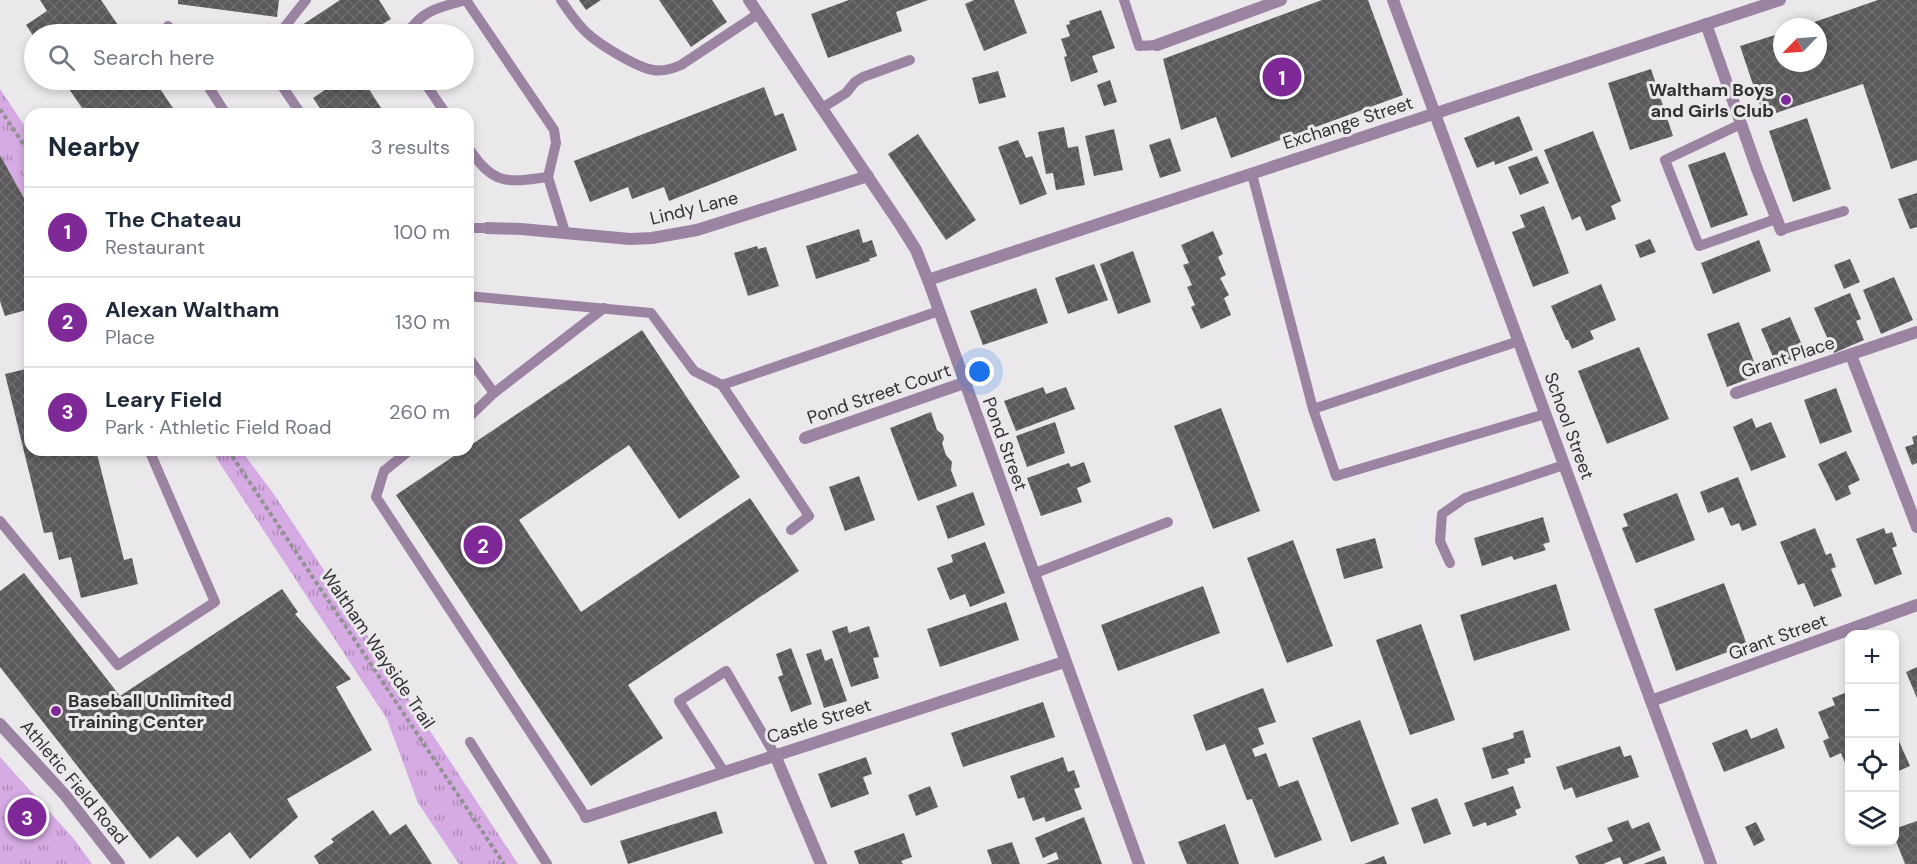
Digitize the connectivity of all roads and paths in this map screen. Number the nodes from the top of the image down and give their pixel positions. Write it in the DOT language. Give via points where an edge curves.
graph roads {
  1 [pos="306,0"];
  2 [pos="561,0"];
  3 [pos="749,0"];
  4 [pos="1124,0"];
  5 [pos="1281,0"];
  6 [pos="1394,0"];
  7 [pos="1778,0"];
  8 [pos="758,14"];
  9 [pos="287,24"];
  10 [pos="414,24"];
  11 [pos="1707,24"];
  12 [pos="1157,45"];
  13 [pos="910,60"];
  14 [pos="210,90"];
  15 [pos="285,90"];
  16 [pos="430,90"];
  17 [pos="222,108"];
  18 [pos="297,108"];
  19 [pos="442,108"];
  20 [pos="822,108"];
  21 [pos="0,109"];
  22 [pos="1435,113"];
  23 [pos="1741,124"];
  24 [pos="24,145"];
  25 [pos="474,156"];
  26 [pos="1252,174"];
  27 [pos="868,176"];
  28 [pos="548,177"];
  29 [pos="1844,211"];
  30 [pos="1779,224"];
  31 [pos="474,228"];
  32 [pos="487,228"];
  33 [pos="564,232"];
  34 [pos="928,280"];
  35 [pos="474,297"];
  36 [pos="604,308"];
  37 [pos="939,311"];
  38 [pos="1917,332"];
  39 [pos="1519,341"];
  40 [pos="1851,355"];
  41 [pos="474,365"];
  42 [pos="964,383"];
  43 [pos="722,385"];
  44 [pos="494,393"];
  45 [pos="1736,393"];
  46 [pos="1313,409"];
  47 [pos="474,412"];
  48 [pos="1545,414"];
  49 [pos="805,438"];
  50 [pos="152,456"];
  51 [pos="232,456"];
  52 [pos="403,456"];
  53 [pos="1564,465"];
  54 [pos="0,520"];
  55 [pos="1168,522"];
  56 [pos="1917,527"];
  57 [pos="790,530"];
  58 [pos="1450,563"];
  59 [pos="1033,574"];
  60 [pos="1917,605"];
  61 [pos="1064,662"];
  62 [pos="1651,702"];
  63 [pos="0,724"];
  64 [pos="470,742"];
  65 [pos="775,755"];
  66 [pos="724,772"];
  67 [pos="586,817"];
  68 [pos="119,864"];
  69 [pos="504,864"];
  70 [pos="547,864"];
  71 [pos="821,864"];
  72 [pos="1139,864"];
  73 [pos="1711,864"];
  1 -- 9 [label="lane"];
  2 -- 8 [label="lane" via="579,25 599,43 639,65 660,70 681,65"];
  3 -- 8 [label="street, Pond Street"];
  4 -- 12 [label="lane" via="1139,46"];
  5 -- 12 [label="street"];
  6 -- 22 [label="street, School Street"];
  7 -- 11 [label="street, Exchange Street"];
  8 -- 20 [label="street, Pond Street"];
  10 -- 28 [label="lane" via="428,12 466,0 551,124 556,143"];
  11 -- 22 [label="street, Exchange Street"];
  11 -- 23 [label="street"];
  13 -- 20 [label="lane" via="863,77"];
  14 -- 17 [label="lane"];
  15 -- 18 [label="lane"];
  16 -- 19 [label="lane"];
  20 -- 27 [label="street, Pond Street"];
  21 -- 24 [label="path"];
  22 -- 26 [label="street, Exchange Street"];
  22 -- 39 [label="street, School Street"];
  23 -- 30 [label="street"];
  23 -- 30 [label="lane" via="1665,160 1699,246"];
  25 -- 28 [label="lane" via="494,176 514,180"];
  26 -- 34 [label="street, Exchange Street"];
  26 -- 46 [label="lane"];
  27 -- 33 [label="street, Lindy Lane" via="668,236 640,239"];
  27 -- 34 [label="street, Pond Street" via="909,239"];
  28 -- 33 [label="lane"];
  29 -- 30 [label="lane"];
  31 -- 32 [label="lane"];
  32 -- 33 [label="street, Lindy Lane"];
  34 -- 37 [label="street, Pond Street"];
  35 -- 36 [label="lane"];
  36 -- 43 [label="lane" via="651,313 693,371"];
  36 -- 44 [label="lane"];
  37 -- 42 [label="street, Pond Street"];
  37 -- 43 [label="lane"];
  38 -- 40 [label="street, Grant Place"];
  39 -- 46 [label="lane"];
  39 -- 48 [label="street, School Street"];
  40 -- 45 [label="street, Grant Place"];
  40 -- 56 [label="street, Grant Place"];
  41 -- 44 [label="lane"];
  42 -- 49 [label="street, Pond Street Court"];
  42 -- 59 [label="street, Pond Street"];
  43 -- 57 [label="lane" via="809,516"];
  44 -- 47 [label="lane"];
  46 -- 48 [label="lane" via="1336,476"];
  48 -- 53 [label="street, School Street"];
  50 -- 54 [label="lane" via="215,602 118,665"];
  51 -- 69 [label="path, Waltham Wayside Trail"];
  52 -- 67 [label="lane" via="384,471 376,497"];
  53 -- 58 [label="lane" via="1465,498 1442,514 1440,541"];
  53 -- 62 [label="street, School Street"];
  55 -- 59 [label="lane"];
  59 -- 61 [label="street, Pond Street"];
  60 -- 62 [label="street, Grant Street"];
  61 -- 65 [label="street, Castle Street"];
  61 -- 72 [label="street, Pond Street"];
  62 -- 73 [label="street, School Street"];
  63 -- 68 [label="street, Athletic Field Road" via="65,795"];
  64 -- 70 [label="lane"];
  65 -- 66 [label="street, Castle Street"];
  65 -- 66 [label="lane" via="726,671 679,701"];
  65 -- 71 [label="street"];
  66 -- 67 [label="street, Castle Street"];
}
